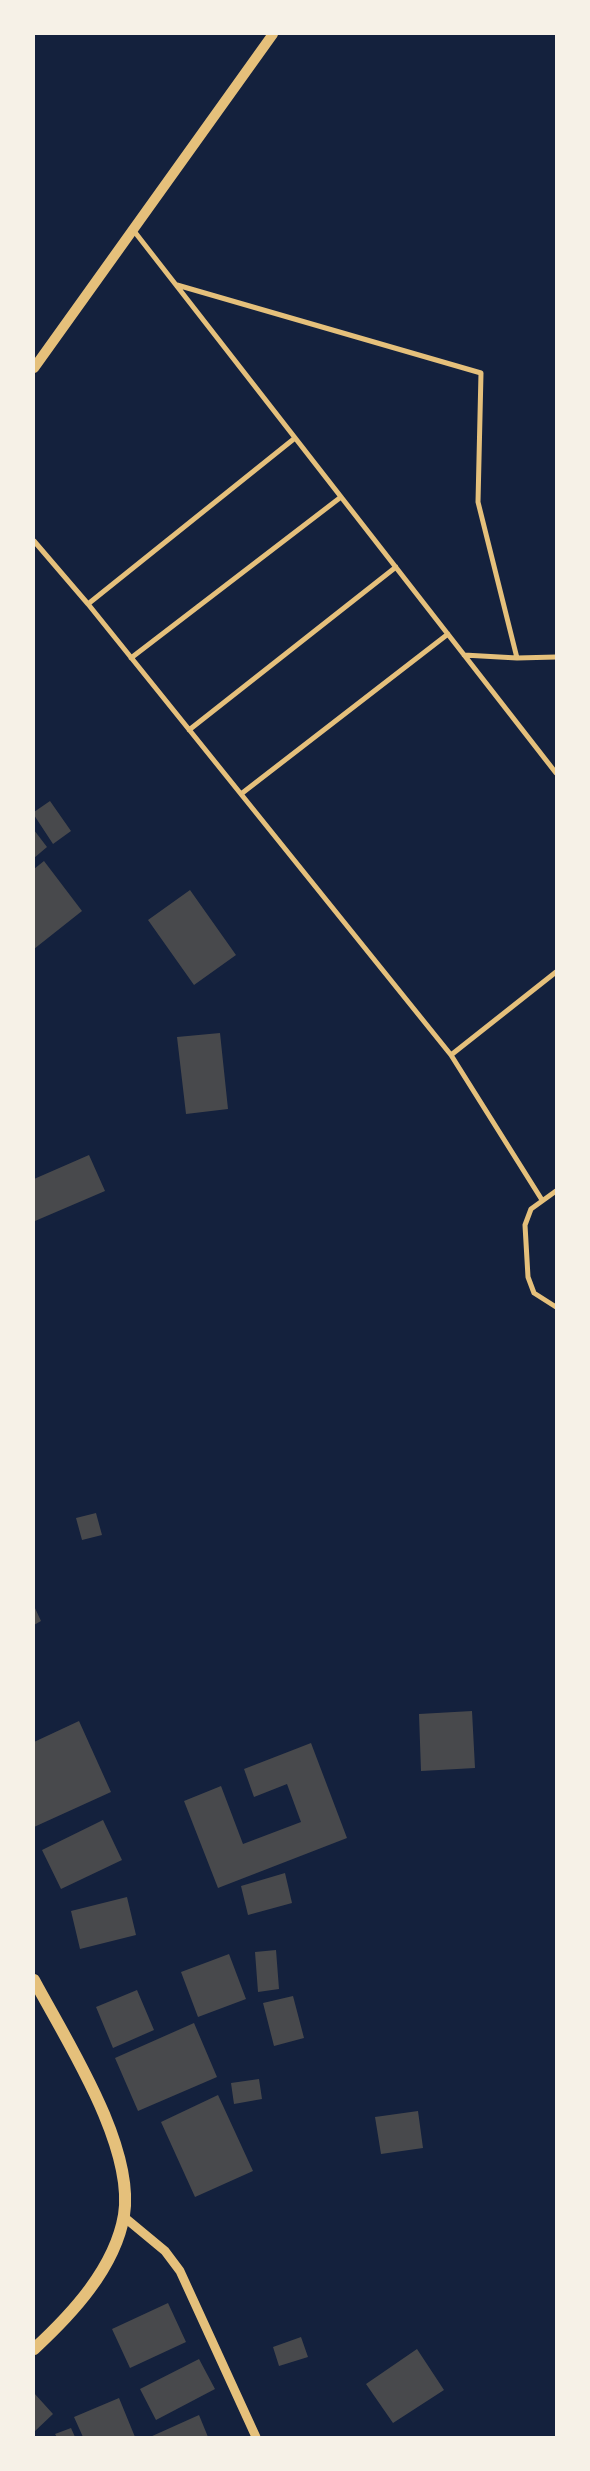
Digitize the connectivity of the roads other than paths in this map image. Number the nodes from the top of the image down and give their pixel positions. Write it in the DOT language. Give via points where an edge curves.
graph roads {
  1 [pos="273,34"];
  2 [pos="134,231"];
  3 [pos="176,285"];
  4 [pos="34,368"];
  5 [pos="295,438"];
  6 [pos="341,496"];
  7 [pos="34,541"];
  8 [pos="396,567"];
  9 [pos="88,604"];
  10 [pos="448,634"];
  11 [pos="464,655"];
  12 [pos="556,657"];
  13 [pos="131,658"];
  14 [pos="518,658"];
  15 [pos="189,730"];
  16 [pos="556,773"];
  17 [pos="241,794"];
  18 [pos="556,972"];
  19 [pos="451,1055"];
  20 [pos="556,1191"];
  21 [pos="542,1200"];
  22 [pos="556,1307"];
  23 [pos="34,1980"];
  24 [pos="124,2217"];
  25 [pos="34,2350"];
  26 [pos="256,2437"];
  1 -- 2 [label="main road"];
  2 -- 3 [label="street"];
  2 -- 4 [label="main road"];
  3 -- 5 [label="street"];
  3 -- 14 [label="street" via="481,373 478,502"];
  5 -- 6 [label="street"];
  5 -- 9 [label="street"];
  6 -- 8 [label="street"];
  6 -- 13 [label="street"];
  7 -- 9 [label="street"];
  8 -- 10 [label="street"];
  8 -- 15 [label="street"];
  9 -- 13 [label="street"];
  10 -- 11 [label="street"];
  10 -- 17 [label="street"];
  11 -- 14 [label="street"];
  11 -- 16 [label="street"];
  12 -- 14 [label="street"];
  13 -- 15 [label="street"];
  15 -- 17 [label="street"];
  17 -- 19 [label="street"];
  18 -- 19 [label="street"];
  19 -- 21 [label="street"];
  20 -- 21 [label="street"];
  21 -- 22 [label="street" via="530,1210 525,1225 528,1278 534,1293"];
  23 -- 24 [label="main road" via="108,2126 121,2169"];
  24 -- 25 [label="main road" via="96,2278 68,2316"];
  24 -- 26 [label="street" via="160,2247 180,2272"];
}
